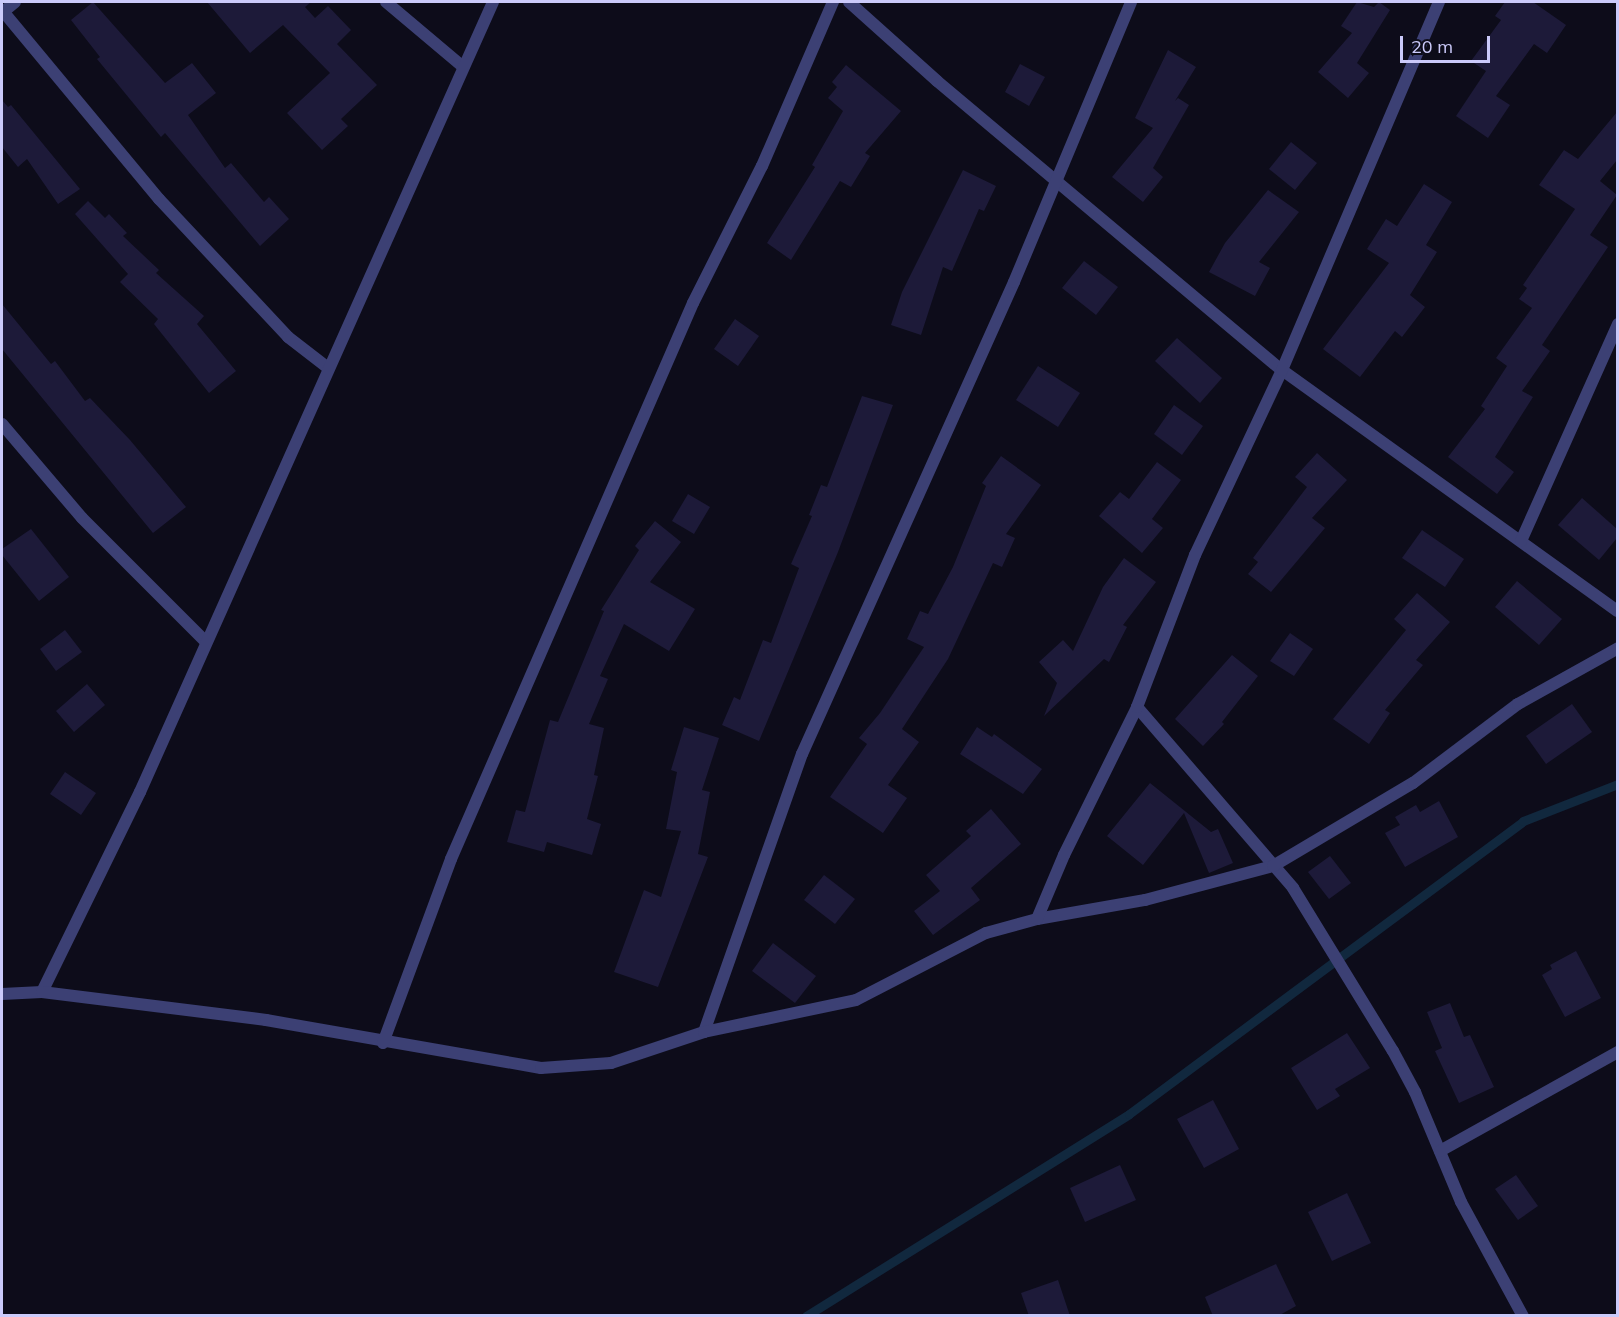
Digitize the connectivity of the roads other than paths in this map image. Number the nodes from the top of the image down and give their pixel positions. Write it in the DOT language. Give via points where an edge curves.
graph roads {
  1 [pos="15,2"];
  2 [pos="386,2"];
  3 [pos="493,2"];
  4 [pos="833,2"];
  5 [pos="849,2"];
  6 [pos="1131,2"];
  7 [pos="1439,2"];
  8 [pos="2,12"];
  9 [pos="462,66"];
  10 [pos="1056,178"];
  11 [pos="1617,324"];
  12 [pos="327,367"];
  13 [pos="1282,370"];
  14 [pos="2,424"];
  15 [pos="1521,541"];
  16 [pos="1617,611"];
  17 [pos="206,642"];
  18 [pos="1617,648"];
  19 [pos="1137,707"];
  20 [pos="1273,866"];
  21 [pos="1037,919"];
  22 [pos="42,992"];
  23 [pos="2,994"];
  24 [pos="704,1032"];
  25 [pos="383,1043"];
  26 [pos="1617,1052"];
  27 [pos="1440,1151"];
  28 [pos="1523,1316"];
  1 -- 8 [label="street"];
  2 -- 9 [label="street"];
  3 -- 9 [label="street"];
  4 -- 25 [label="street" via="762,165 693,303 451,859"];
  5 -- 10 [label="street" via="937,81"];
  6 -- 10 [label="street"];
  7 -- 13 [label="street"];
  8 -- 12 [label="street" via="159,200 288,336"];
  9 -- 12 [label="street"];
  10 -- 13 [label="street"];
  10 -- 24 [label="street" via="1014,282 802,754"];
  11 -- 15 [label="street"];
  12 -- 17 [label="street"];
  13 -- 15 [label="street"];
  13 -- 19 [label="street" via="1196,555"];
  14 -- 17 [label="street" via="82,518"];
  15 -- 16 [label="street"];
  17 -- 22 [label="street" via="140,792"];
  18 -- 20 [label="street" via="1518,704 1413,783"];
  19 -- 20 [label="street"];
  19 -- 21 [label="street"];
  20 -- 21 [label="street" via="1145,900"];
  20 -- 27 [label="street" via="1293,888 1393,1051"];
  21 -- 24 [label="street" via="986,933 856,1000"];
  22 -- 23 [label="street"];
  22 -- 25 [label="street" via="266,1020"];
  24 -- 25 [label="street" via="610,1063 541,1068"];
  26 -- 27 [label="street"];
  27 -- 28 [label="street" via="1480,1241"];
}
